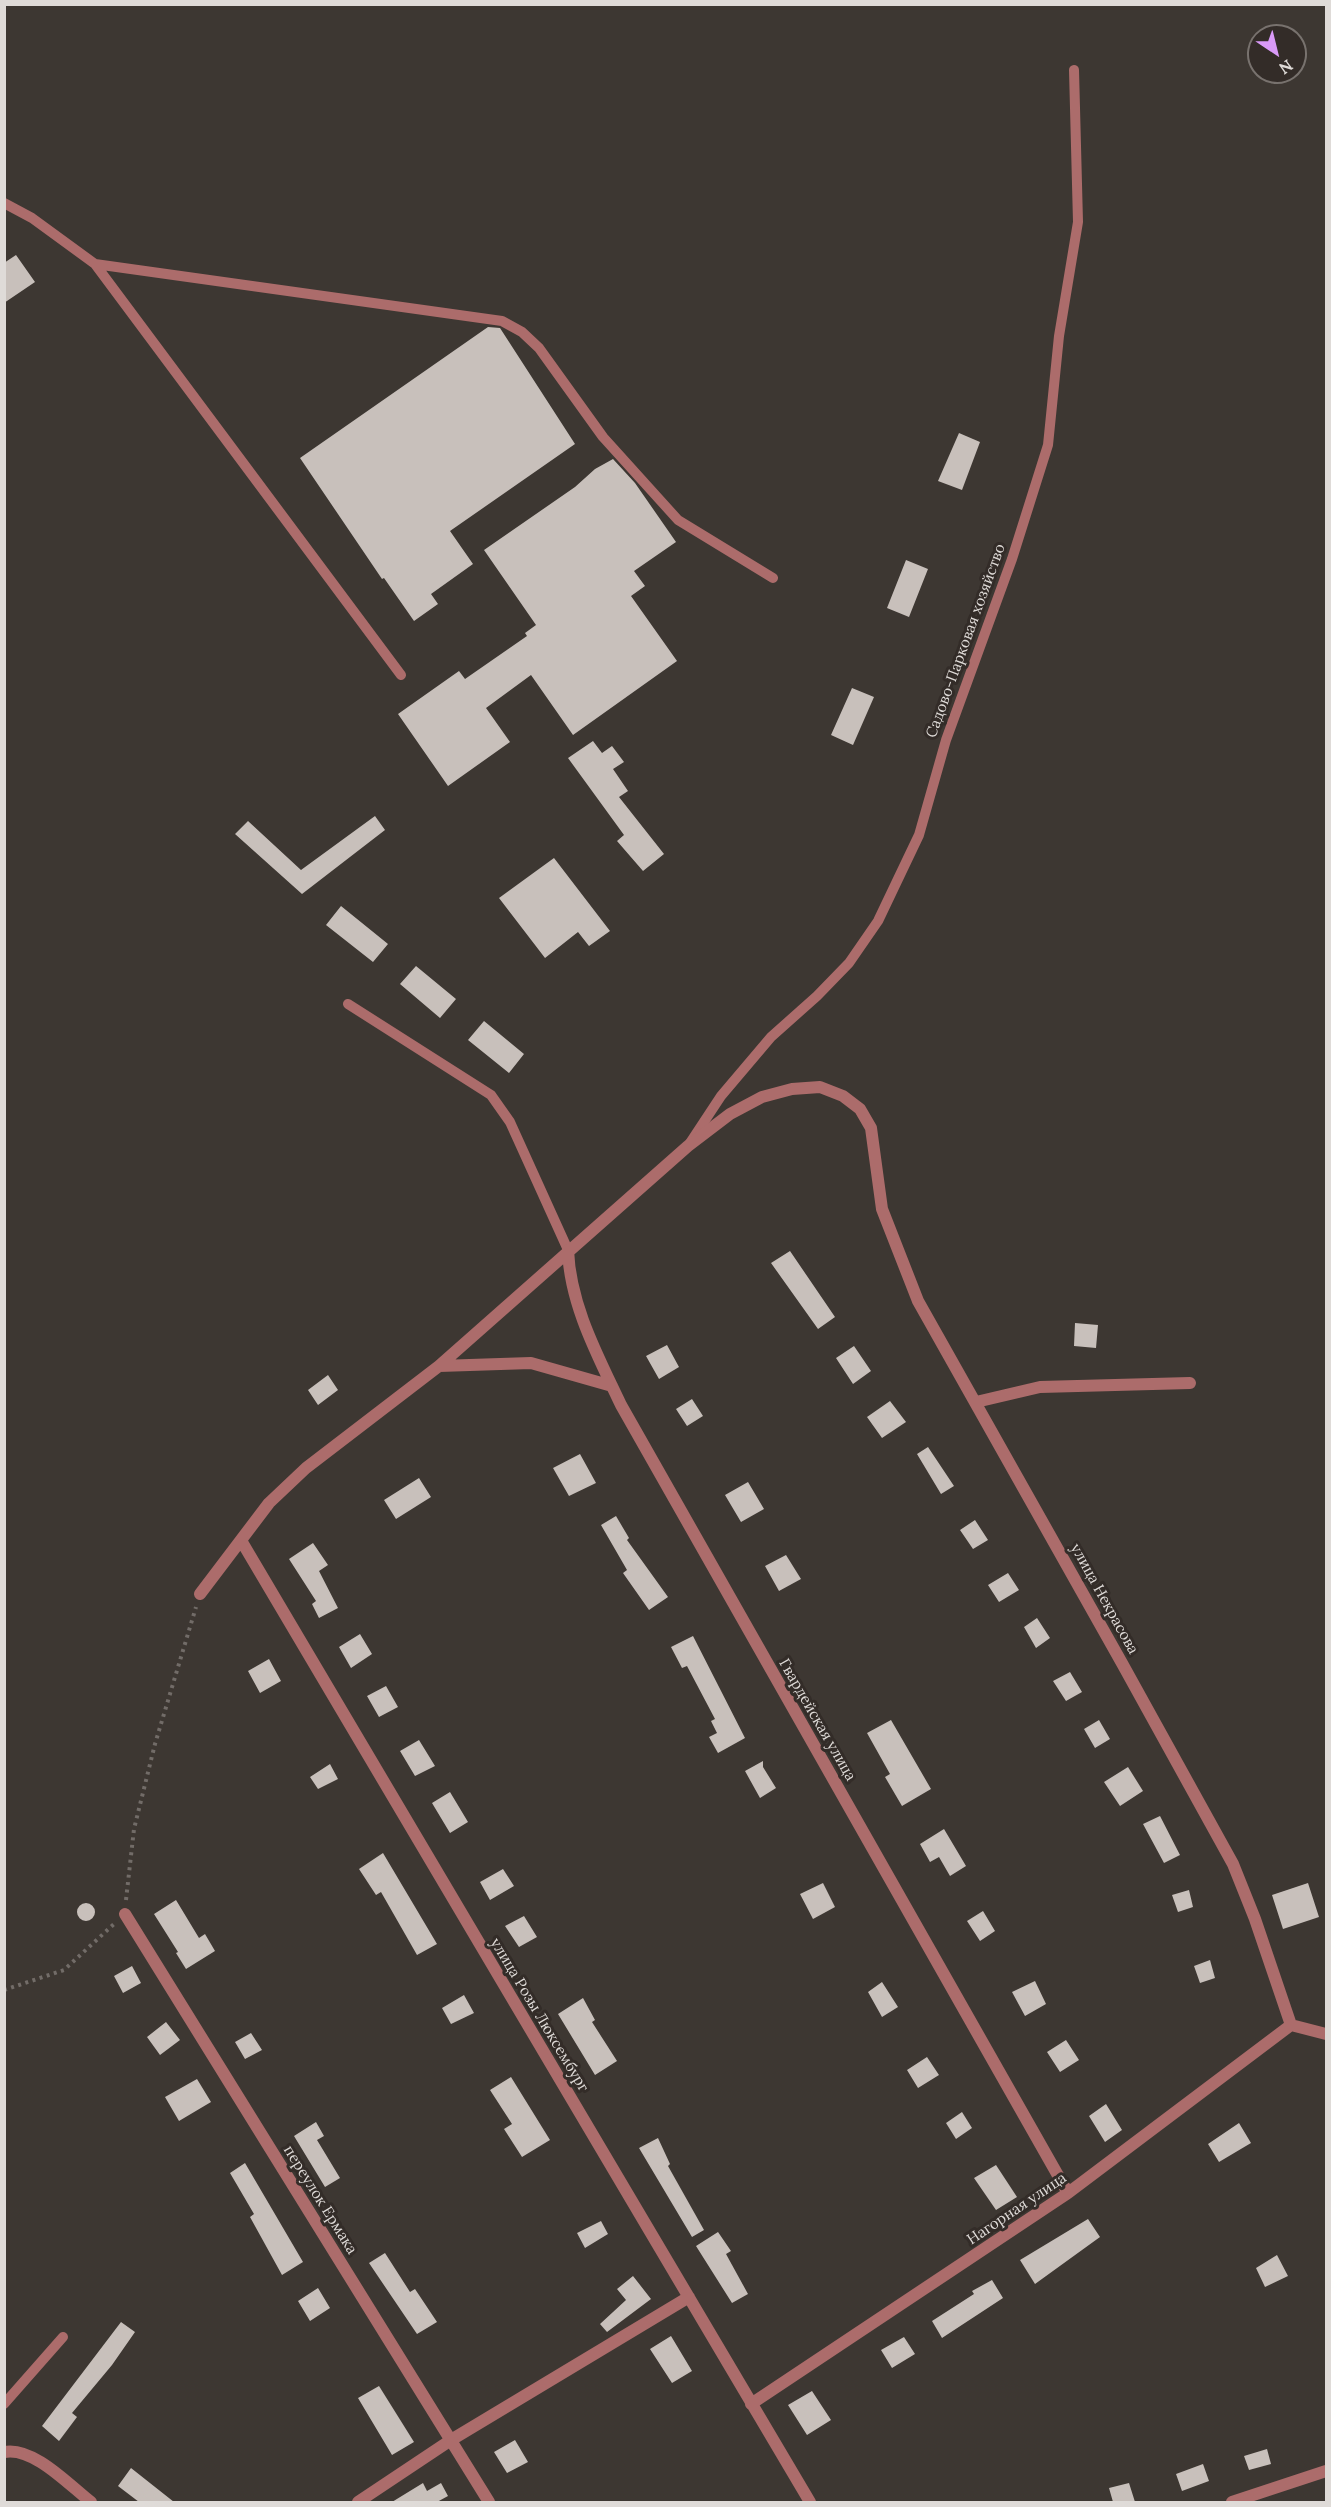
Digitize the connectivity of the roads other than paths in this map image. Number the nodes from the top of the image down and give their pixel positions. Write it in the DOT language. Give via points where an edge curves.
graph roads {
  1 [pos="1074,70"];
  2 [pos="4,203"];
  3 [pos="95,264"];
  4 [pos="773,578"];
  5 [pos="401,675"];
  6 [pos="348,1004"];
  7 [pos="688,1146"];
  8 [pos="568,1250"];
  9 [pos="439,1366"];
  10 [pos="1190,1383"];
  11 [pos="612,1386"];
  12 [pos="976,1402"];
  13 [pos="242,1542"];
  14 [pos="200,1594"];
  15 [pos="125,1914"];
  16 [pos="1291,2025"];
  17 [pos="1326,2034"];
  18 [pos="1068,2193"];
  19 [pos="688,2298"];
  20 [pos="63,2337"];
  21 [pos="4,2404"];
  22 [pos="751,2404"];
  23 [pos="451,2440"];
  24 [pos="4,2452"];
  25 [pos="1326,2471"];
  26 [pos="91,2502"];
  27 [pos="358,2502"];
  28 [pos="489,2502"];
  29 [pos="810,2502"];
  30 [pos="1232,2502"];
  1 -- 7 [label="lane, Садово-Парковая хозяйство" via="1078,222 1059,336 1048,445 1012,559 946,740 919,835 878,921 849,963 771,1037 721,1096"];
  2 -- 3 [label="lane" via="32,218"];
  3 -- 4 [label="lane" via="501,321 522,332 538,348 603,437 678,520"];
  3 -- 5 [label="lane"];
  6 -- 8 [label="lane" via="490,1095 510,1122"];
  7 -- 8 [label="street, улица Некрасова"];
  7 -- 12 [label="street, улица Некрасова" via="730,1114 762,1097 792,1089 820,1087 860,1108 871,1128 882,1209 902,1266"];
  8 -- 9 [label="street, улица Некрасова"];
  8 -- 11 [label="street, Гвардейская улица" via="576,1300"];
  9 -- 11 [label="street" via="531,1363"];
  9 -- 13 [label="street, улица Некрасова" via="306,1468 269,1503"];
  10 -- 12 [label="street" via="1040,1387"];
  11 -- 18 [label="street, Гвардейская улица"];
  12 -- 16 [label="street, улица Некрасова" via="1233,1864"];
  13 -- 14 [label="street, улица Некрасова"];
  13 -- 19 [label="street, улица Розы Люксембург"];
  15 -- 23 [label="street, переулок Ермака"];
  16 -- 17 [label="street"];
  16 -- 18 [label="street, Нагорная улица"];
  18 -- 22 [label="street, Нагорная улица"];
  19 -- 22 [label="street, улица Розы Люксембург"];
  19 -- 23 [label="street"];
  20 -- 21 [label="lane"];
  22 -- 29 [label="street, улица Розы Люксембург"];
  23 -- 27 [label="street"];
  23 -- 28 [label="street, переулок Ермака"];
  24 -- 26 [label="street" via="14,2450 31,2455"];
  25 -- 30 [label="street"];
}
